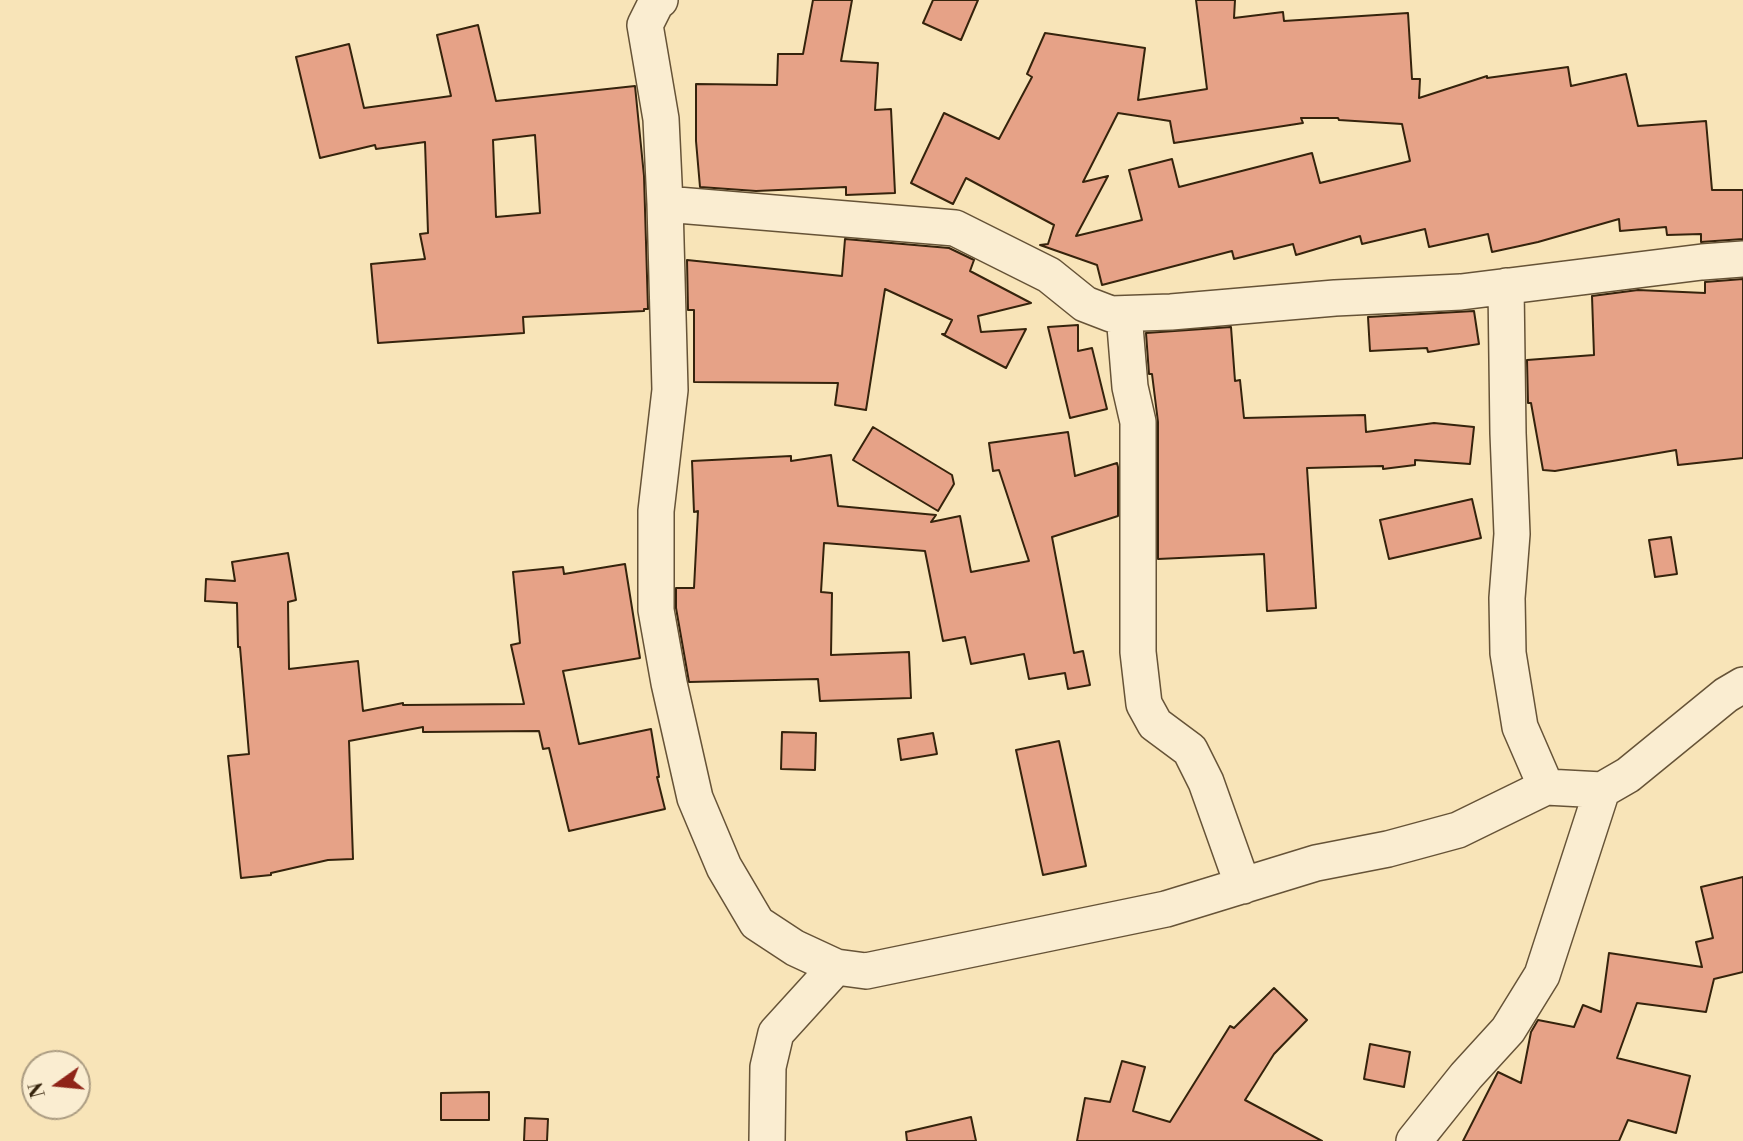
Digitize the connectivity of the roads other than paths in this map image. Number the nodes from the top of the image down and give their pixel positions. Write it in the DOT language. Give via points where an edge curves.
graph roads {
  1 [pos="660,0"];
  2 [pos="665,204"];
  3 [pos="1743,259"];
  4 [pos="1506,286"];
  5 [pos="1124,314"];
  6 [pos="1743,685"];
  7 [pos="1546,787"];
  8 [pos="1602,790"];
  9 [pos="1243,886"];
  10 [pos="836,967"];
  11 [pos="767,1141"];
  12 [pos="1414,1141"];
  1 -- 2 [label="street" via="645,25 661,119"];
  2 -- 5 [label="street" via="955,228 1049,275 1085,304"];
  2 -- 10 [label="street" via="670,390 656,512 656,610 669,683 695,798 757,923"];
  3 -- 4 [label="street"];
  4 -- 5 [label="street"];
  4 -- 7 [label="street" via="1512,534 1508,653 1520,727"];
  5 -- 9 [label="street" via="1138,422 1138,652 1144,705 1155,724 1190,750"];
  6 -- 8 [label="street"];
  7 -- 8 [label="street"];
  7 -- 9 [label="street" via="1458,831 1316,863"];
  8 -- 12 [label="street" via="1542,975 1508,1030"];
  9 -- 10 [label="street" via="1166,909 913,962 866,971"];
  10 -- 11 [label="street" via="776,1032 768,1068"];
}
